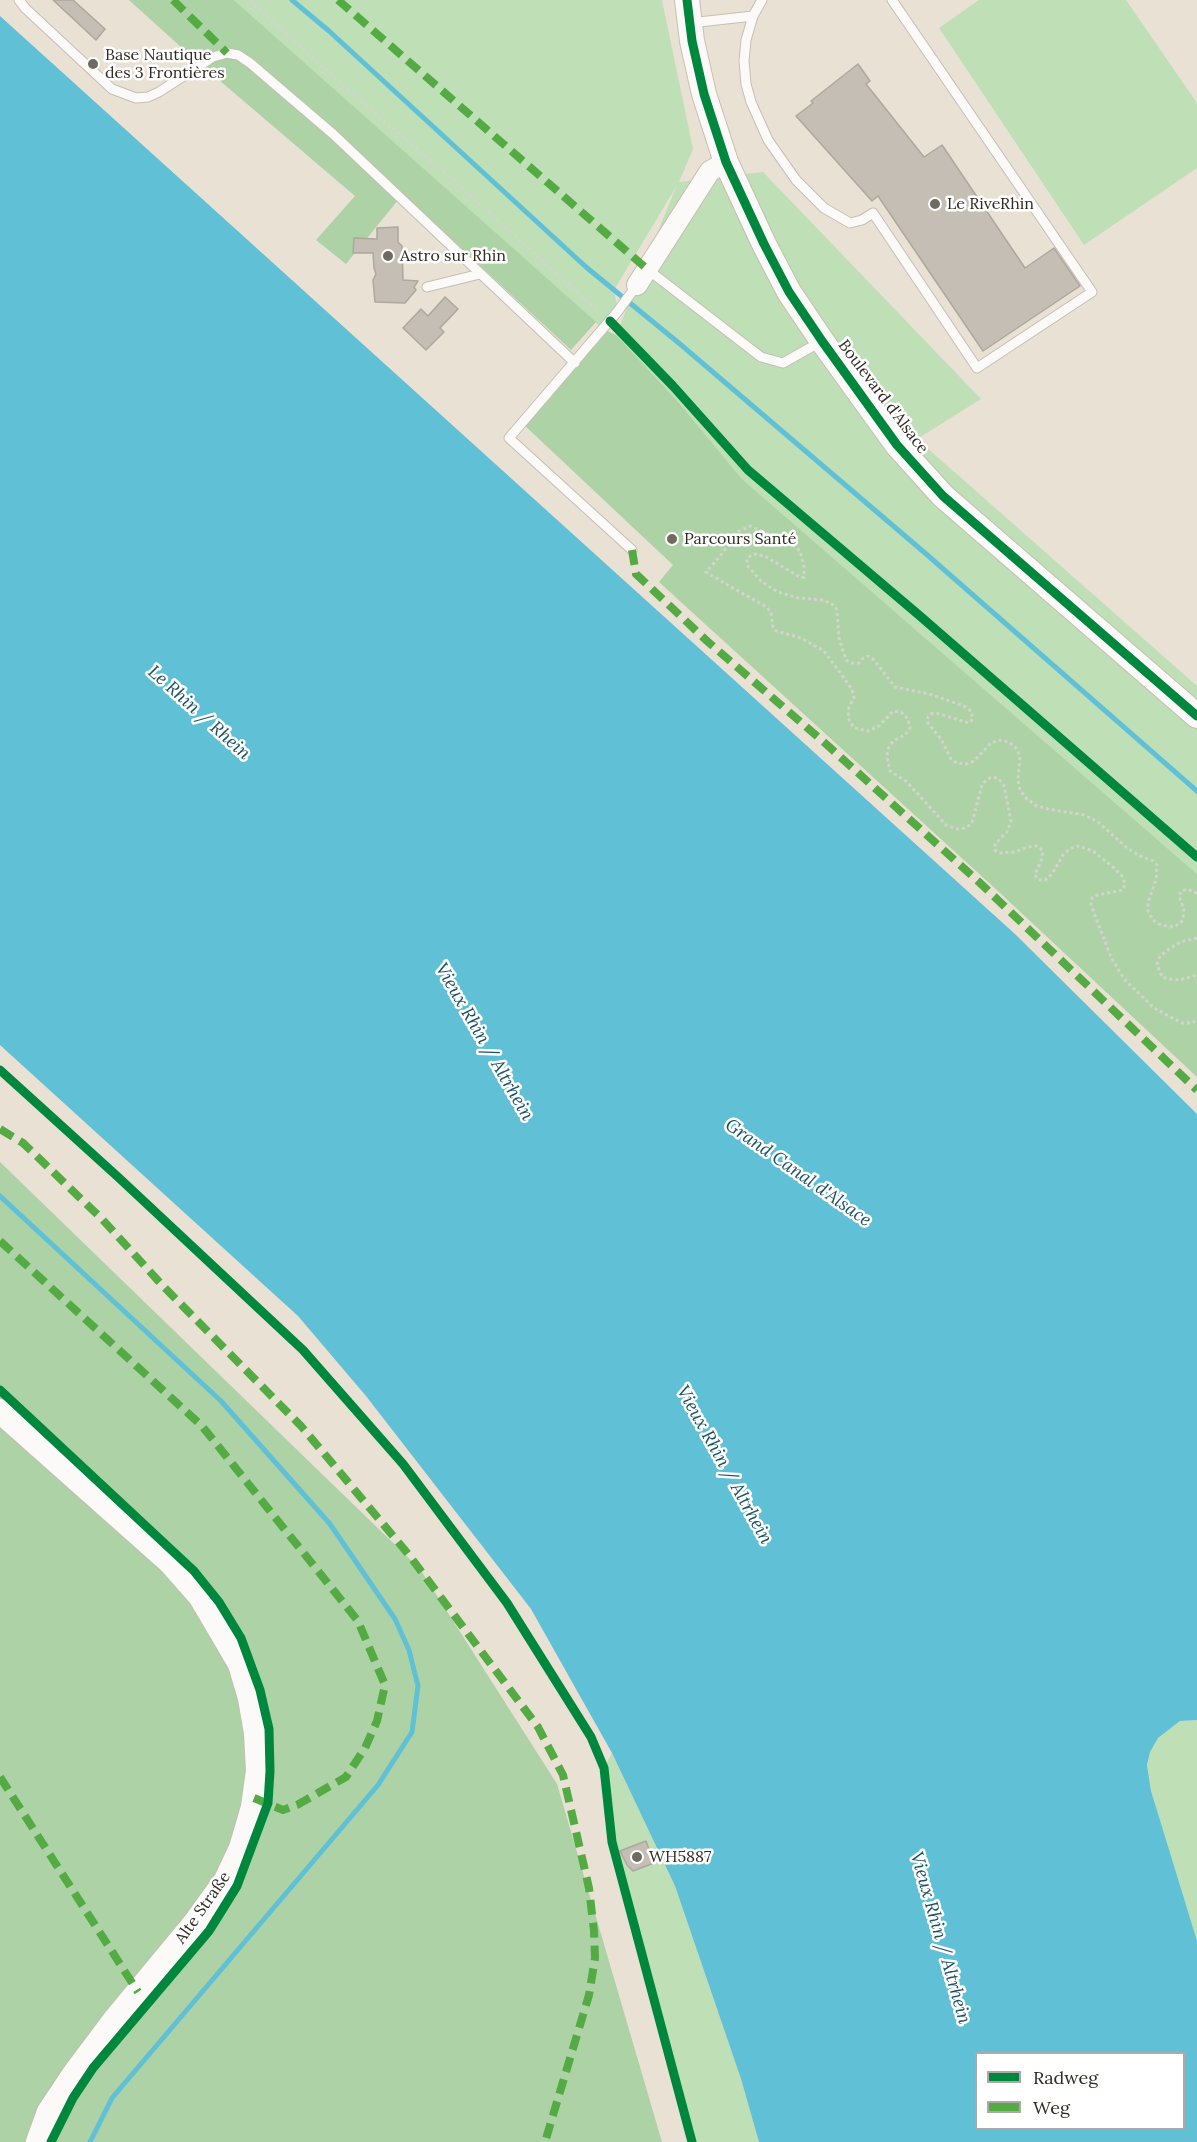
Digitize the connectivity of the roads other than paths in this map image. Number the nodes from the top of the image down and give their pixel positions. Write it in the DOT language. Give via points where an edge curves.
graph roads {
  1 [pos="20,0"];
  2 [pos="762,0"];
  3 [pos="892,0"];
  4 [pos="689,12"];
  5 [pos="753,16"];
  6 [pos="726,162"];
  7 [pos="480,274"];
  8 [pos="642,277"];
  9 [pos="427,287"];
  10 [pos="822,341"];
  11 [pos="575,363"];
  12 [pos="632,550"];
  13 [pos="1197,716"];
  14 [pos="0,1411"];
  15 [pos="38,2142"];
  1 -- 7 [label="lane" via="112,89 136,98 159,92 213,57 238,55 333,134"];
  2 -- 5 [label="lane"];
  3 -- 5 [label="lane" via="1092,292 977,368 873,213 850,223 824,208 796,180 768,140 746,84 746,40"];
  4 -- 5 [label="lane"];
  4 -- 6 [label="street, Boulevard d'Alsace" via="704,94"];
  6 -- 8 [label="street" via="710,171 672,239"];
  6 -- 10 [label="street, Boulevard d'Alsace" via="789,292"];
  7 -- 9 [label="lane"];
  7 -- 11 [label="lane"];
  8 -- 10 [label="lane" via="761,357 783,363"];
  8 -- 11 [label="lane"];
  10 -- 13 [label="street, Boulevard d'Alsace" via="897,445 943,496"];
  11 -- 12 [label="lane" via="509,438"];
  14 -- 15 [label="street, Alte Straße" via="170,1562 200,1596 240,1664 256,1733 258,1771 241,1848 226,1880 75,2073 49,2112"];
}
